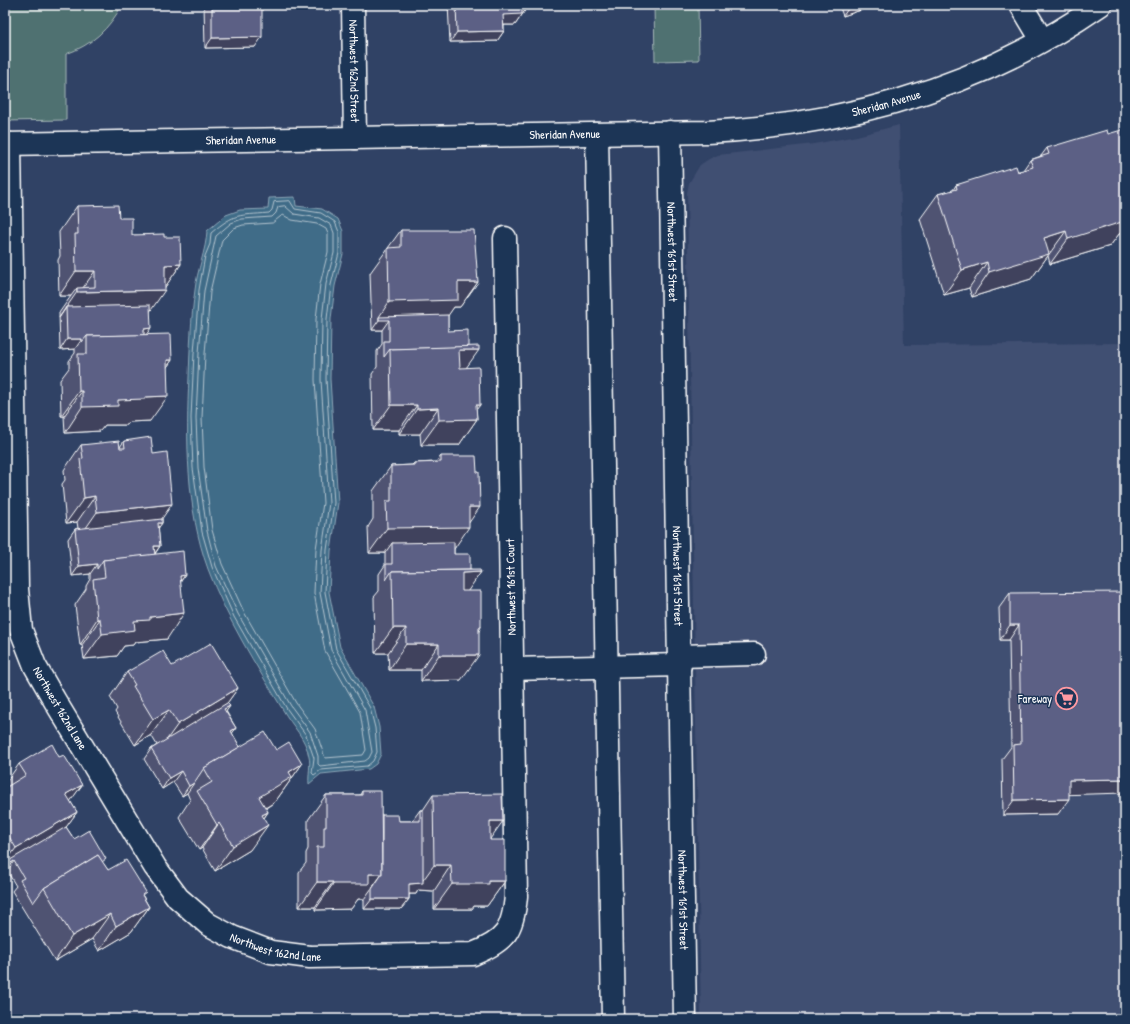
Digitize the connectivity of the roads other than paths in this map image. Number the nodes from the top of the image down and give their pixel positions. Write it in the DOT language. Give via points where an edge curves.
graph roads {
  1 [pos="353,5"];
  2 [pos="1021,5"];
  3 [pos="1100,5"];
  4 [pos="1042,40"];
  5 [pos="670,132"];
  6 [pos="598,134"];
  7 [pos="355,138"];
  8 [pos="8,144"];
  9 [pos="506,238"];
  10 [pos="754,654"];
  11 [pos="680,660"];
  12 [pos="606,666"];
  13 [pos="512,669"];
  14 [pos="506,933"];
  15 [pos="613,1019"];
  16 [pos="685,1019"];
  1 -- 7 [label="street, Northwest 162nd Street"];
  2 -- 4 [label="street"];
  3 -- 4 [label="street, Sheridan Avenue"];
  4 -- 5 [label="street, Sheridan Avenue" via="931,92 870,109 809,122 746,130"];
  5 -- 6 [label="street, Sheridan Avenue"];
  5 -- 11 [label="street, Northwest 161st Street"];
  6 -- 7 [label="street, Sheridan Avenue"];
  6 -- 12 [label="street"];
  7 -- 8 [label="street, Sheridan Avenue"];
  8 -- 14 [label="street, Northwest 162nd Lane" via="17,589 21,630 35,666 51,695 154,867 178,898 208,924 232,937 271,952 310,957 473,954 492,947"];
  9 -- 13 [label="street, Northwest 161st Court"];
  10 -- 11 [label="street"];
  11 -- 12 [label="street"];
  11 -- 16 [label="street, Northwest 161st Street"];
  12 -- 13 [label="street"];
  12 -- 15 [label="street"];
  13 -- 14 [label="street, Northwest 161st Court" via="516,896 514,917"];
}
